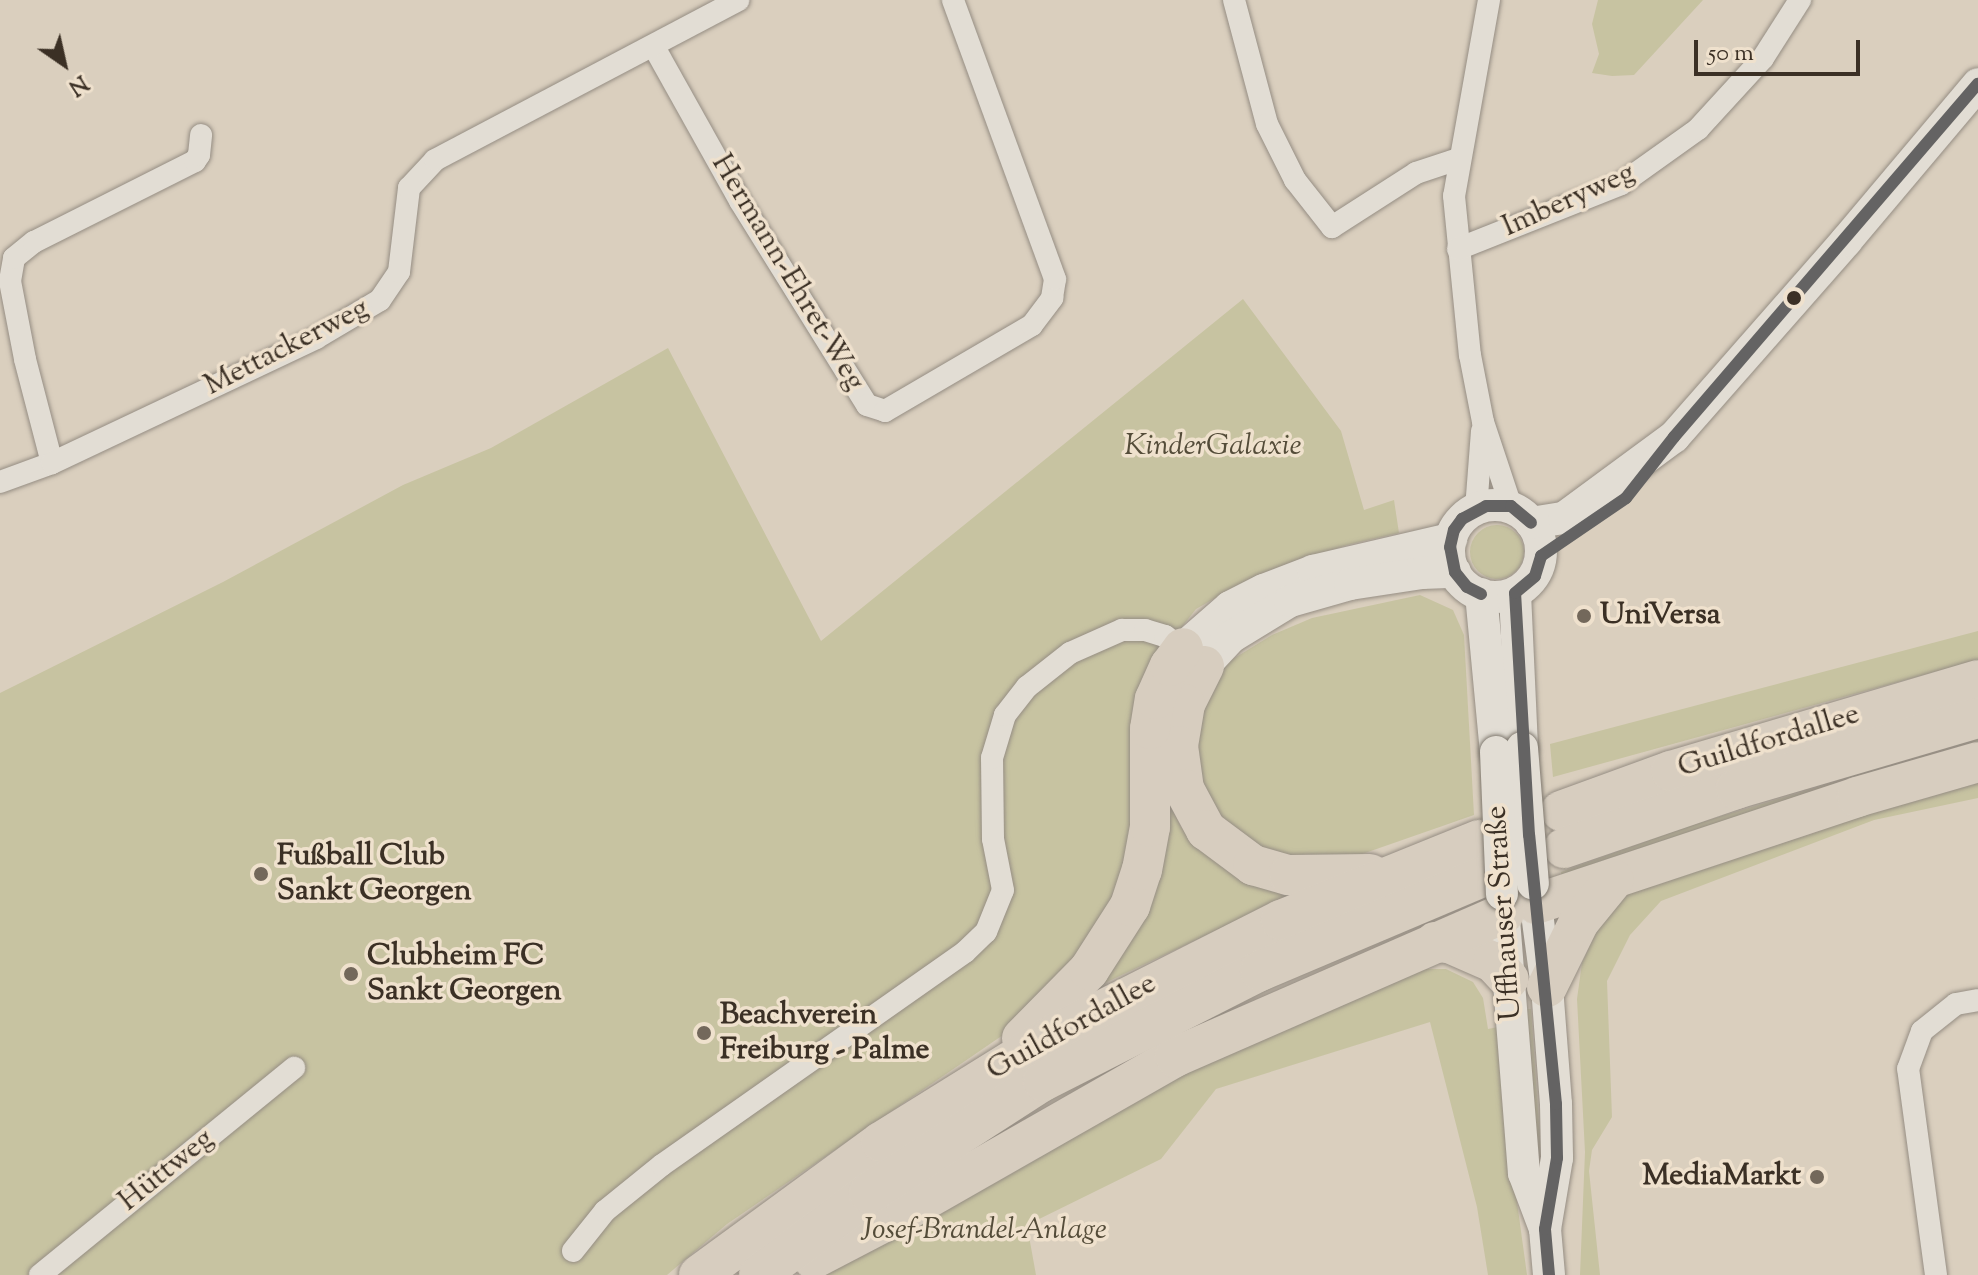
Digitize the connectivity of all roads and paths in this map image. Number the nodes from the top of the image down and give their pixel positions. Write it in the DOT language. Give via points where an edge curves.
graph roads {
  1 [pos="738,0"];
  2 [pos="953,0"];
  3 [pos="1234,0"];
  4 [pos="1489,0"];
  5 [pos="1800,0"];
  6 [pos="654,47"];
  7 [pos="1978,84"];
  8 [pos="201,135"];
  9 [pos="1458,159"];
  10 [pos="1458,249"];
  11 [pos="1483,422"];
  12 [pos="1674,437"];
  13 [pos="52,463"];
  14 [pos="0,482"];
  15 [pos="1476,509"];
  16 [pos="1521,514"];
  17 [pos="1451,539"];
  18 [pos="1541,556"];
  19 [pos="1455,572"];
  20 [pos="1515,593"];
  21 [pos="1481,594"];
  22 [pos="1194,657"];
  23 [pos="1978,680"];
  24 [pos="1978,718"];
  25 [pos="1509,750"];
  26 [pos="1978,762"];
  27 [pos="1394,873"];
  28 [pos="1614,879"];
  29 [pos="1506,885"];
  30 [pos="1435,942"];
  31 [pos="1509,979"];
  32 [pos="1547,987"];
  33 [pos="1978,1000"];
  34 [pos="294,1068"];
  35 [pos="984,1075"];
  36 [pos="1545,1229"];
  37 [pos="573,1251"];
  38 [pos="40,1275"];
  39 [pos="699,1275"];
  40 [pos="759,1275"];
  41 [pos="785,1275"];
  42 [pos="1549,1275"];
  43 [pos="1936,1275"];
  1 -- 6 [label="street, Mettackerweg"];
  2 -- 6 [label="street, Hermann-Ehret-Weg" via="1055,279 1052,298 1032,325 885,411 867,405 740,201"];
  3 -- 9 [label="street" via="1267,124 1295,180 1332,227 1416,173"];
  4 -- 9 [label="street"];
  5 -- 10 [label="street, Imberyweg" via="1763,58 1698,129 1621,184"];
  6 -- 13 [label="street, Mettackerweg" via="435,160 409,188 399,272 380,300 316,338"];
  7 -- 12 [label="street"];
  8 -- 13 [label="street" via="195,161 34,242 14,258 10,281"];
  9 -- 10 [label="street"];
  10 -- 11 [label="street"];
  11 -- 15 [label="street"];
  11 -- 16 [label="street"];
  12 -- 16 [label="street" via="1564,518"];
  12 -- 18 [label="street" via="1626,498"];
  13 -- 14 [label="street, Mettackerweg"];
  15 -- 16 [label="street"];
  15 -- 17 [label="street" via="1462,519"];
  16 -- 18 [label="street"];
  17 -- 19 [label="street"];
  17 -- 22 [label="street" via="1313,571 1264,590 1230,607"];
  18 -- 20 [label="street" via="1535,576"];
  19 -- 21 [label="street"];
  19 -- 22 [label="street" via="1350,584 1290,601"];
  20 -- 21 [label="street"];
  20 -- 25 [label="street, Uffhauser Straße"];
  21 -- 25 [label="street, Uffhauser Straße"];
  22 -- 27 [label="highway" via="1178,746 1184,789 1206,830 1253,865 1289,875"];
  22 -- 35 [label="highway" via="1170,666 1155,699 1150,827 1130,906 1089,970"];
  22 -- 37 [label="street" via="1145,630 1122,630 1070,653 1027,687 1005,715 992,758 993,839 1003,890 986,932 662,1165 605,1211"];
  23 -- 24 [label="highway, Guildfordallee" via="1671,771 1562,829 1736,789"];
  25 -- 29 [label="street, Uffhauser Straße, bridge"];
  26 -- 28 [label="highway"];
  27 -- 29 [label="highway, Guildfordallee"];
  27 -- 35 [label="highway, Guildfordallee" via="1172,973"];
  28 -- 29 [label="highway"];
  28 -- 32 [label="highway" via="1579,922"];
  29 -- 30 [label="highway"];
  29 -- 31 [label="street, Uffhauser Straße"];
  29 -- 32 [label="street, Uffhauser Straße"];
  29 -- 40 [label="highway, Guildfordallee" via="1260,971 1043,1081 869,1193"];
  30 -- 31 [label="highway" via="1493,962"];
  30 -- 41 [label="highway" via="1175,1057"];
  31 -- 36 [label="street, Uffhauser Straße" via="1524,1173"];
  32 -- 36 [label="street, Uffhauser Straße" via="1557,1158"];
  33 -- 43 [label="street" via="1956,1004 1922,1031 1908,1069"];
  34 -- 38 [label="street, Hüttweg"];
  35 -- 39 [label="highway, Guildfordallee" via="808,1193"];
  36 -- 42 [label="street, Uffhauser Straße"];
}
